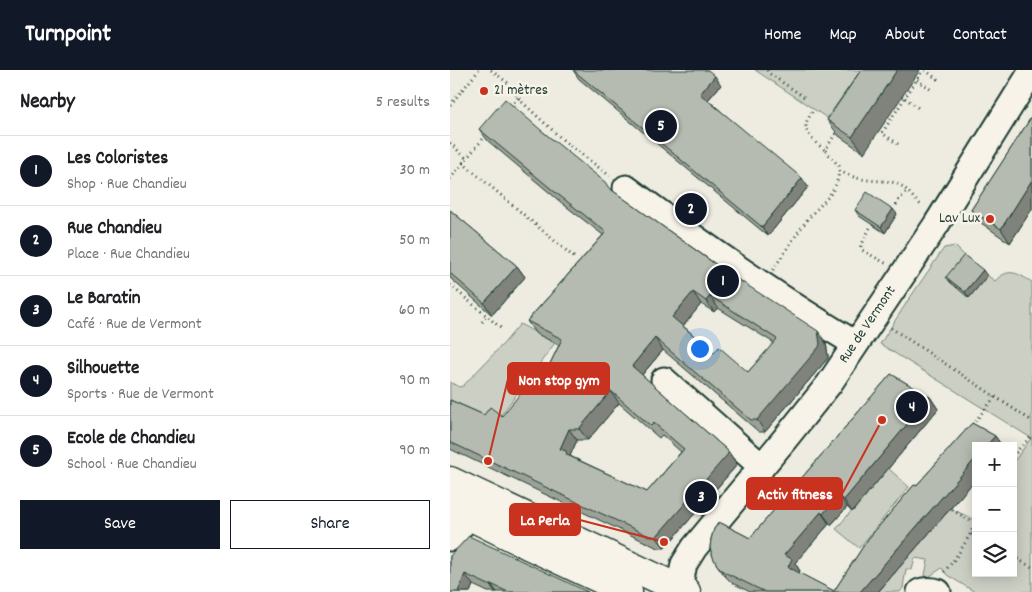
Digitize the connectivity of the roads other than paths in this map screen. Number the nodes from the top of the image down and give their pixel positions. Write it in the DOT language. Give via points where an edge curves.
graph roads {
  1 [pos="1032,71"];
  2 [pos="626,188"];
  3 [pos="856,344"];
  4 [pos="664,380"];
  5 [pos="762,467"];
  6 [pos="450,481"];
  7 [pos="467,505"];
  8 [pos="450,538"];
  9 [pos="940,582"];
  10 [pos="671,585"];
  11 [pos="628,592"];
  12 [pos="920,592"];
  1 -- 3 [label="street, Rue de Vermont" via="936,225"];
  2 -- 3 [label="street" via="690,236"];
  3 -- 5 [label="street, Rue de Vermont"];
  4 -- 5 [label="street"];
  5 -- 10 [label="street, Rue de Vermont" via="694,548"];
  6 -- 7 [label="main road"];
  7 -- 8 [label="street"];
  7 -- 10 [label="main road"];
  7 -- 11 [label="main road" via="528,545"];
  9 -- 12 [label="street" via="936,591"];
}
